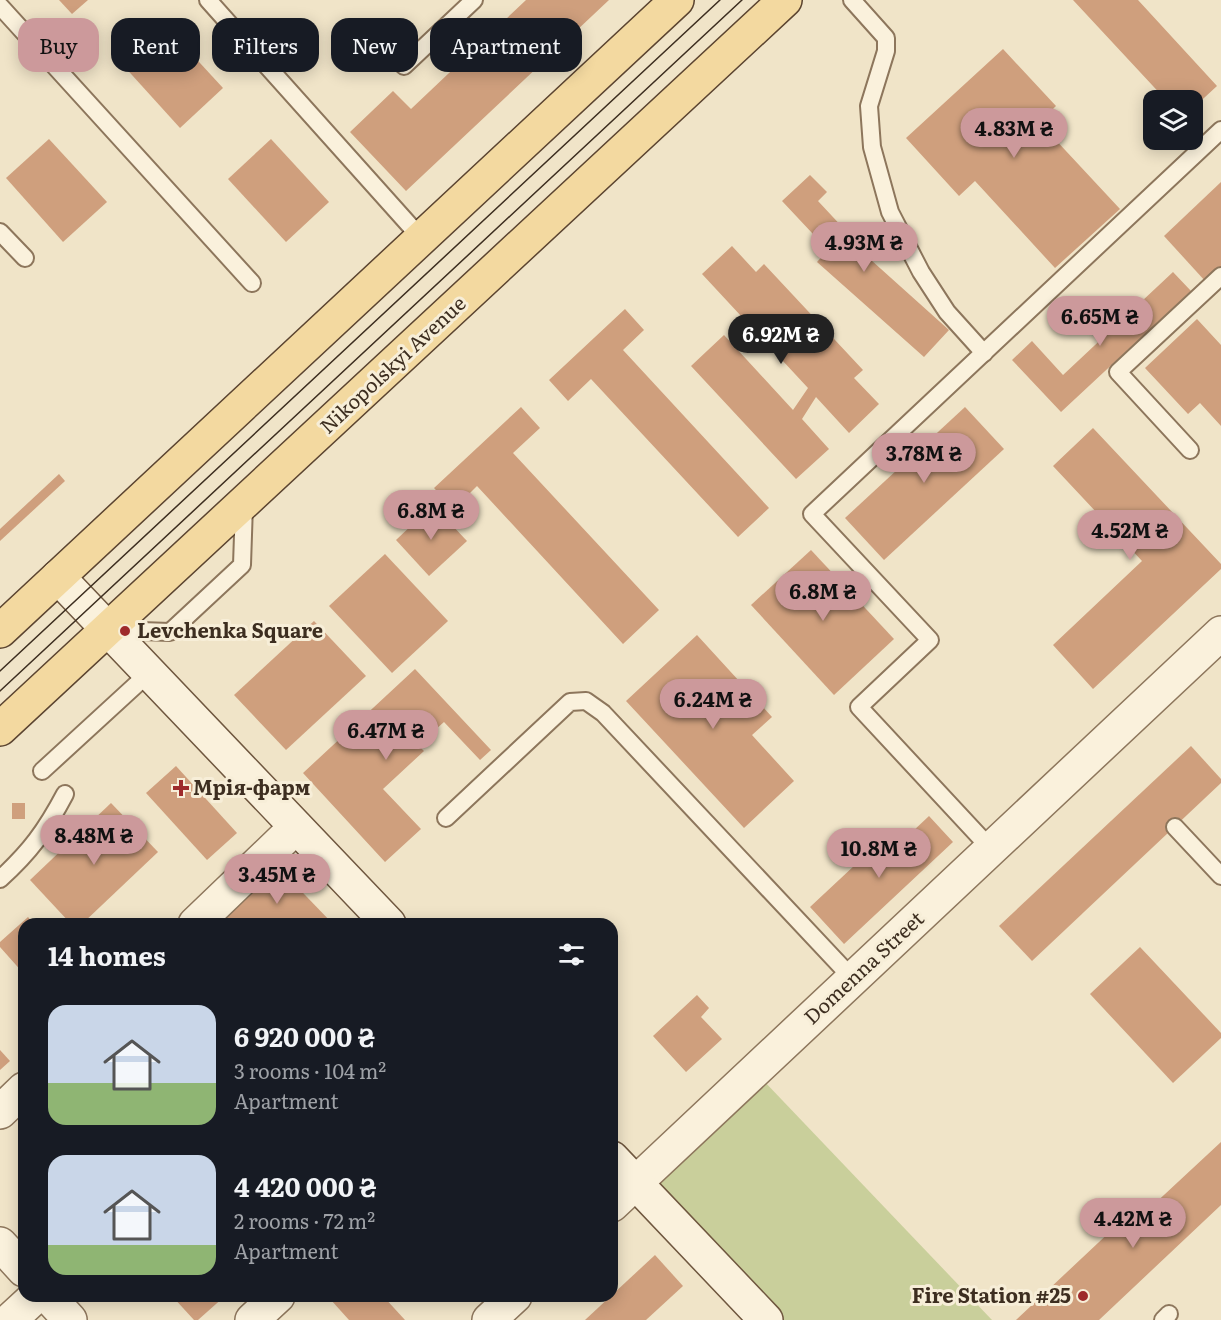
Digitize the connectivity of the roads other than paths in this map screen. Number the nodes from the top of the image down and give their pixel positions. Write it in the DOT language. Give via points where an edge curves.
graph roads {
  1 [pos="208,0"];
  2 [pos="474,0"];
  3 [pos="677,0"];
  4 [pos="784,0"];
  5 [pos="852,0"];
  6 [pos="0,6"];
  7 [pos="418,53"];
  8 [pos="1221,130"];
  9 [pos="0,231"];
  10 [pos="421,238"];
  11 [pos="25,258"];
  12 [pos="1221,276"];
  13 [pos="252,283"];
  14 [pos="984,353"];
  15 [pos="1190,450"];
  16 [pos="244,504"];
  17 [pos="58,577"];
  18 [pos="108,630"];
  19 [pos="0,632"];
  20 [pos="1221,633"];
  21 [pos="150,672"];
  22 [pos="0,729"];
  23 [pos="42,771"];
  24 [pos="65,794"];
  25 [pos="446,818"];
  26 [pos="296,827"];
  27 [pos="1175,827"];
  28 [pos="991,849"];
  29 [pos="1221,876"];
  30 [pos="0,879"];
  31 [pos="201,918"];
  32 [pos="383,918"];
  33 [pos="853,979"];
  34 [pos="18,1095"];
  35 [pos="0,1112"];
  36 [pos="618,1164"];
  37 [pos="636,1183"];
  38 [pos="618,1200"];
  39 [pos="0,1244"];
  40 [pos="18,1264"];
  41 [pos="30,1302"];
  42 [pos="54,1302"];
  43 [pos="272,1302"];
  44 [pos="508,1302"];
  45 [pos="10,1320"];
  46 [pos="70,1320"];
  47 [pos="252,1320"];
  48 [pos="489,1320"];
  49 [pos="766,1320"];
  1 -- 10 [label="lane"];
  2 -- 7 [label="lane"];
  3 -- 10 [label="main road"];
  4 -- 16 [label="main road, Nikopolskyi Avenue"];
  5 -- 14 [label="lane" via="886,38 886,51 869,106 872,147 890,212 947,312"];
  6 -- 13 [label="lane"];
  8 -- 14 [label="lane"];
  9 -- 11 [label="lane"];
  10 -- 17 [label="main road"];
  12 -- 15 [label="lane" via="1118,372"];
  14 -- 28 [label="lane" via="812,514 930,640 859,707"];
  16 -- 18 [label="main road, Nikopolskyi Avenue"];
  16 -- 18 [label="lane" via="242,565 192,612 170,632"];
  17 -- 18 [label="street"];
  17 -- 19 [label="main road"];
  18 -- 21 [label="street"];
  18 -- 22 [label="main road, Nikopolskyi Avenue"];
  20 -- 28 [label="street, Domenna Street"];
  21 -- 23 [label="lane"];
  21 -- 26 [label="street"];
  24 -- 30 [label="lane" via="23,859"];
  25 -- 33 [label="lane" via="570,702 586,701 603,713"];
  26 -- 31 [label="street"];
  26 -- 32 [label="street"];
  27 -- 29 [label="lane"];
  28 -- 33 [label="street, Domenna Street"];
  33 -- 37 [label="street, Domenna Street"];
  34 -- 35 [label="street"];
  36 -- 37 [label="street"];
  37 -- 38 [label="street, Domenna Street"];
  37 -- 49 [label="street"];
  39 -- 40 [label="street"];
  41 -- 45 [label="street"];
  42 -- 46 [label="street"];
  43 -- 47 [label="street"];
  44 -- 48 [label="street"];
}
